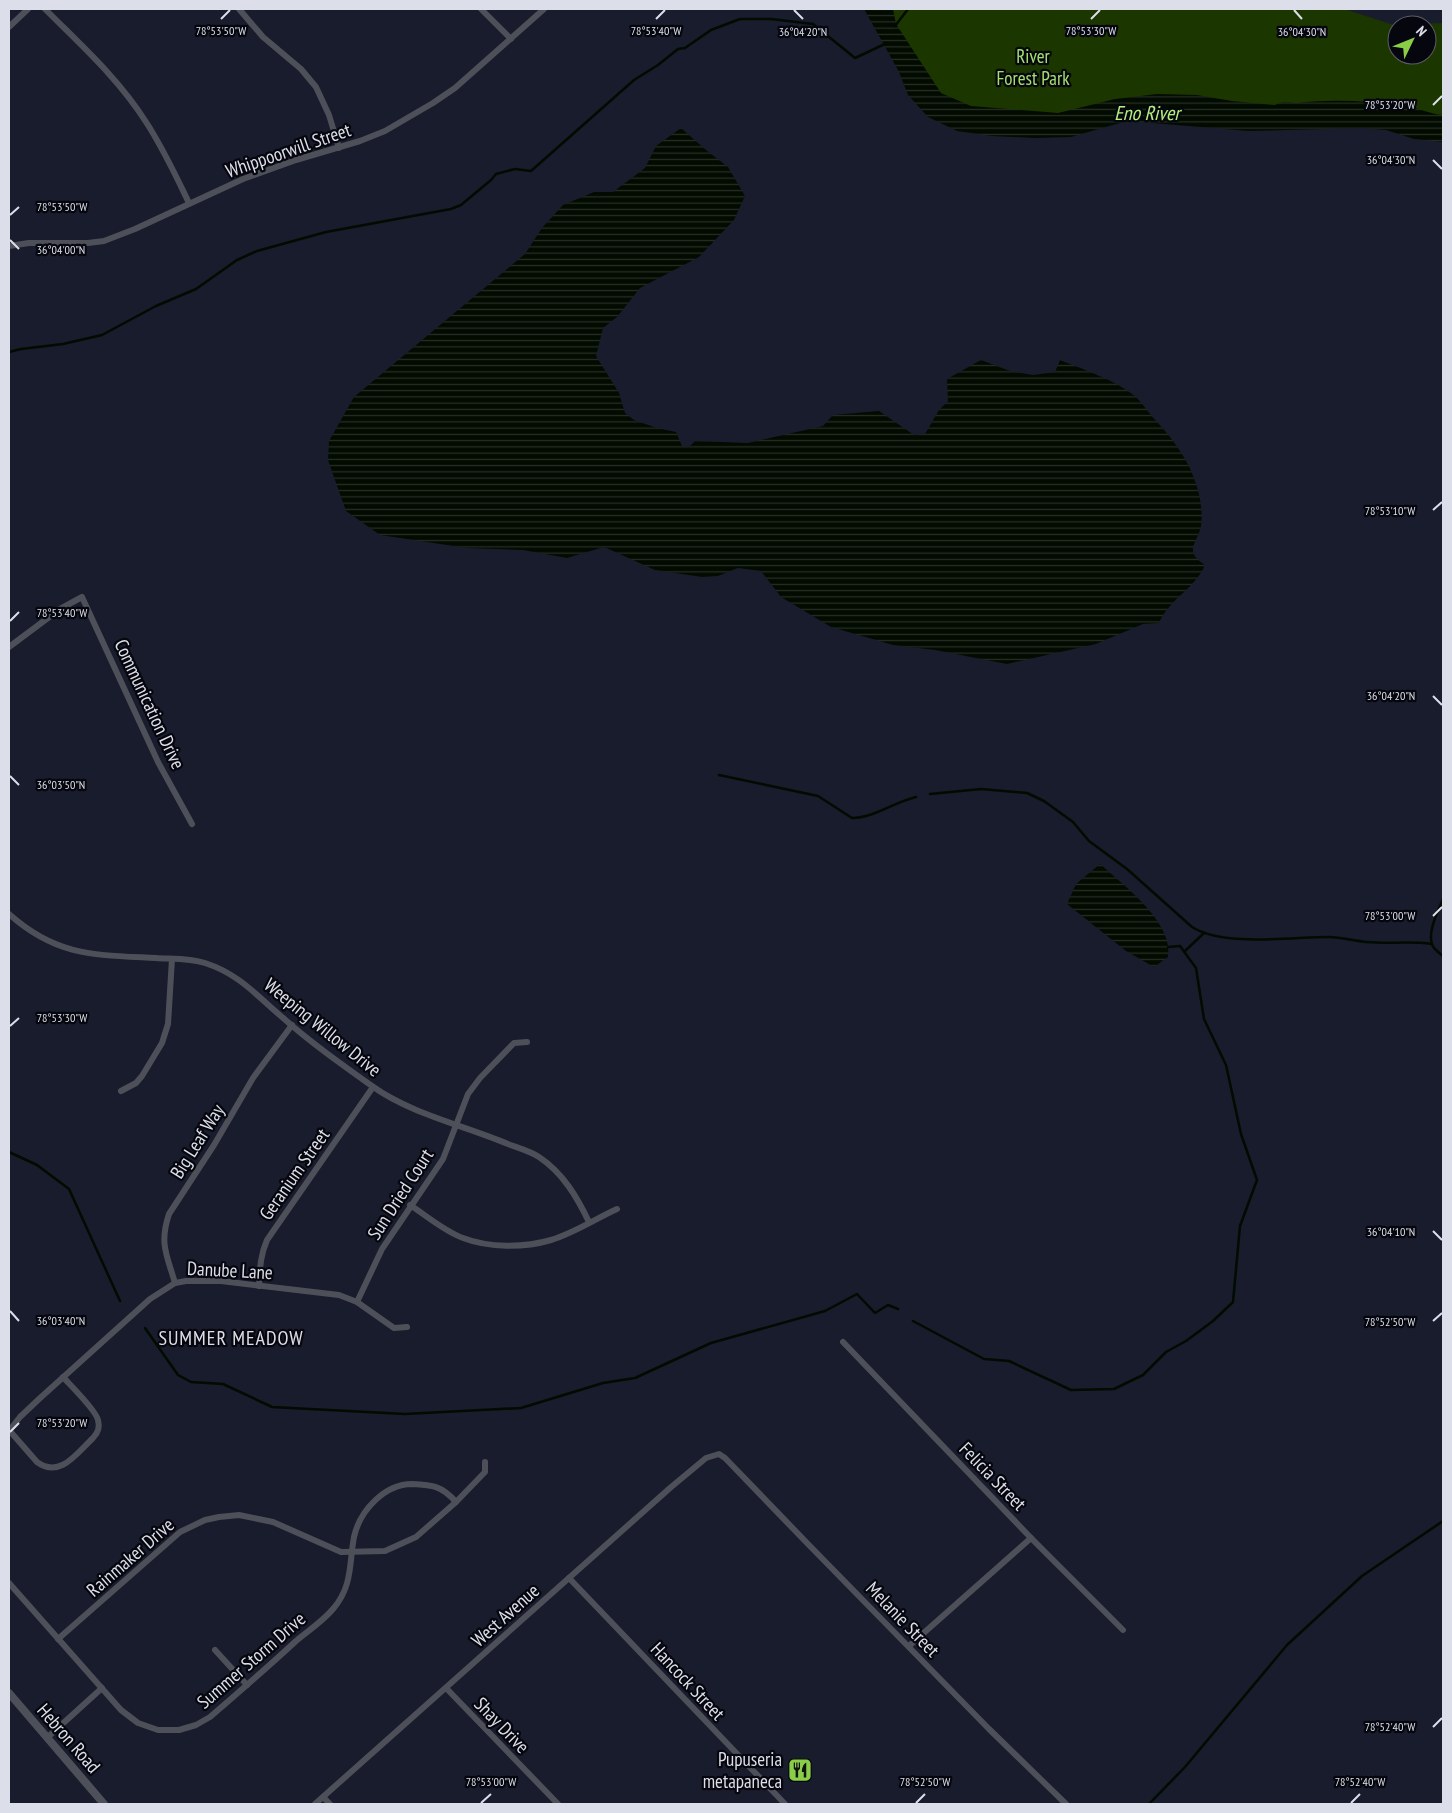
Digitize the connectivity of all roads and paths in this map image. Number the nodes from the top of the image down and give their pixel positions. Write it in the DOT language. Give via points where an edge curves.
graph roads {
  1 [pos="28,9"];
  2 [pos="45,9"];
  3 [pos="239,9"];
  4 [pos="481,9"];
  5 [pos="544,9"];
  6 [pos="9,27"];
  7 [pos="511,39"];
  8 [pos="339,148"];
  9 [pos="189,203"];
  10 [pos="9,246"];
  11 [pos="9,647"];
  12 [pos="192,824"];
  13 [pos="9,914"];
  14 [pos="172,959"];
  15 [pos="292,1025"];
  16 [pos="527,1042"];
  17 [pos="373,1087"];
  18 [pos="121,1091"];
  19 [pos="456,1124"];
  20 [pos="410,1205"];
  21 [pos="617,1209"];
  22 [pos="589,1222"];
  23 [pos="175,1284"];
  24 [pos="260,1286"];
  25 [pos="357,1302"];
  26 [pos="407,1326"];
  27 [pos="842,1342"];
  28 [pos="63,1377"];
  29 [pos="9,1430"];
  30 [pos="719,1454"];
  31 [pos="486,1462"];
  32 [pos="456,1502"];
  33 [pos="1032,1538"];
  34 [pos="352,1552"];
  35 [pos="570,1578"];
  36 [pos="9,1583"];
  37 [pos="1123,1630"];
  38 [pos="58,1639"];
  39 [pos="910,1646"];
  40 [pos="215,1650"];
  41 [pos="246,1685"];
  42 [pos="102,1688"];
  43 [pos="446,1688"];
  44 [pos="9,1693"];
  45 [pos="48,1737"];
  46 [pos="323,1797"];
  47 [pos="104,1804"];
  48 [pos="314,1804"];
  49 [pos="330,1804"];
  50 [pos="558,1804"];
  51 [pos="785,1804"];
  52 [pos="1066,1804"];
  1 -- 6 [label="street"];
  2 -- 9 [label="street" via="128,97 160,144"];
  3 -- 8 [label="street" via="263,37 301,69 316,87"];
  4 -- 7 [label="street"];
  5 -- 7 [label="street, Whippoorwill Street"];
  7 -- 8 [label="street, Whippoorwill Street" via="433,103 384,131"];
  8 -- 9 [label="street, Whippoorwill Street" via="276,167"];
  9 -- 10 [label="street, Whippoorwill Street" via="104,240"];
  11 -- 12 [label="street, Communication Drive" via="60,609 82,597 158,762"];
  13 -- 14 [label="street, Weeping Willow Drive" via="47,942 68,950 106,956"];
  14 -- 15 [label="street, Weeping Willow Drive" via="204,962 238,978"];
  14 -- 18 [label="street" via="168,1024 162,1043 142,1076"];
  15 -- 17 [label="street, Weeping Willow Drive"];
  15 -- 23 [label="street, Big Leaf Way" via="253,1078 169,1214 165,1225 165,1253"];
  16 -- 19 [label="street, Sun Dried Court" via="514,1043 480,1078 468,1094"];
  17 -- 19 [label="street, Weeping Willow Drive" via="399,1102"];
  17 -- 24 [label="street, Geranium Street" via="267,1240 260,1260"];
  19 -- 20 [label="street, Sun Dried Court" via="443,1159"];
  19 -- 22 [label="street, Weeping Willow Drive" via="538,1157 566,1182"];
  20 -- 22 [label="street" via="463,1238 511,1246 551,1240"];
  20 -- 25 [label="street, Sun Dried Court" via="382,1249"];
  21 -- 22 [label="street"];
  23 -- 24 [label="street, Danube Lane" via="186,1281"];
  23 -- 28 [label="street, Danube Lane" via="150,1299"];
  24 -- 25 [label="street, Danube Lane" via="339,1295"];
  25 -- 26 [label="street, Danube Lane" via="394,1328"];
  27 -- 33 [label="street, Felicia Street"];
  28 -- 29 [label="street, Danube Lane"];
  28 -- 29 [label="street" via="97,1416 99,1426 93,1438 64,1465 53,1468 37,1462"];
  30 -- 35 [label="street, West Avenue" via="698,1464"];
  30 -- 39 [label="street, Melanie Street"];
  31 -- 32 [label="street, Rainmaker Drive" via="485,1472"];
  32 -- 34 [label="street, Rainmaker Drive" via="416,1537 397,1547 385,1551"];
  32 -- 34 [label="street, Summer Storm Drive" via="437,1486 404,1484 386,1492 375,1500 362,1518 354,1536"];
  33 -- 37 [label="street, Felicia Street"];
  33 -- 39 [label="street"];
  34 -- 38 [label="street, Rainmaker Drive" via="341,1552 273,1522 239,1515 205,1520 180,1532"];
  34 -- 41 [label="street, Summer Storm Drive" via="350,1578 334,1608"];
  35 -- 43 [label="street, West Avenue"];
  35 -- 51 [label="street, Hancock Street"];
  36 -- 38 [label="street, Summer Storm Drive"];
  38 -- 42 [label="street, Summer Storm Drive"];
  39 -- 52 [label="street, Melanie Street"];
  40 -- 41 [label="street"];
  41 -- 42 [label="street, Summer Storm Drive" via="210,1717 179,1730 158,1730 138,1723 121,1710"];
  42 -- 45 [label="street"];
  43 -- 46 [label="street, West Avenue"];
  43 -- 50 [label="street, Shay Drive"];
  44 -- 45 [label="street, Hebron Road"];
  45 -- 47 [label="street, Hebron Road"];
  46 -- 48 [label="street, West Avenue"];
  46 -- 49 [label="street"];
}
